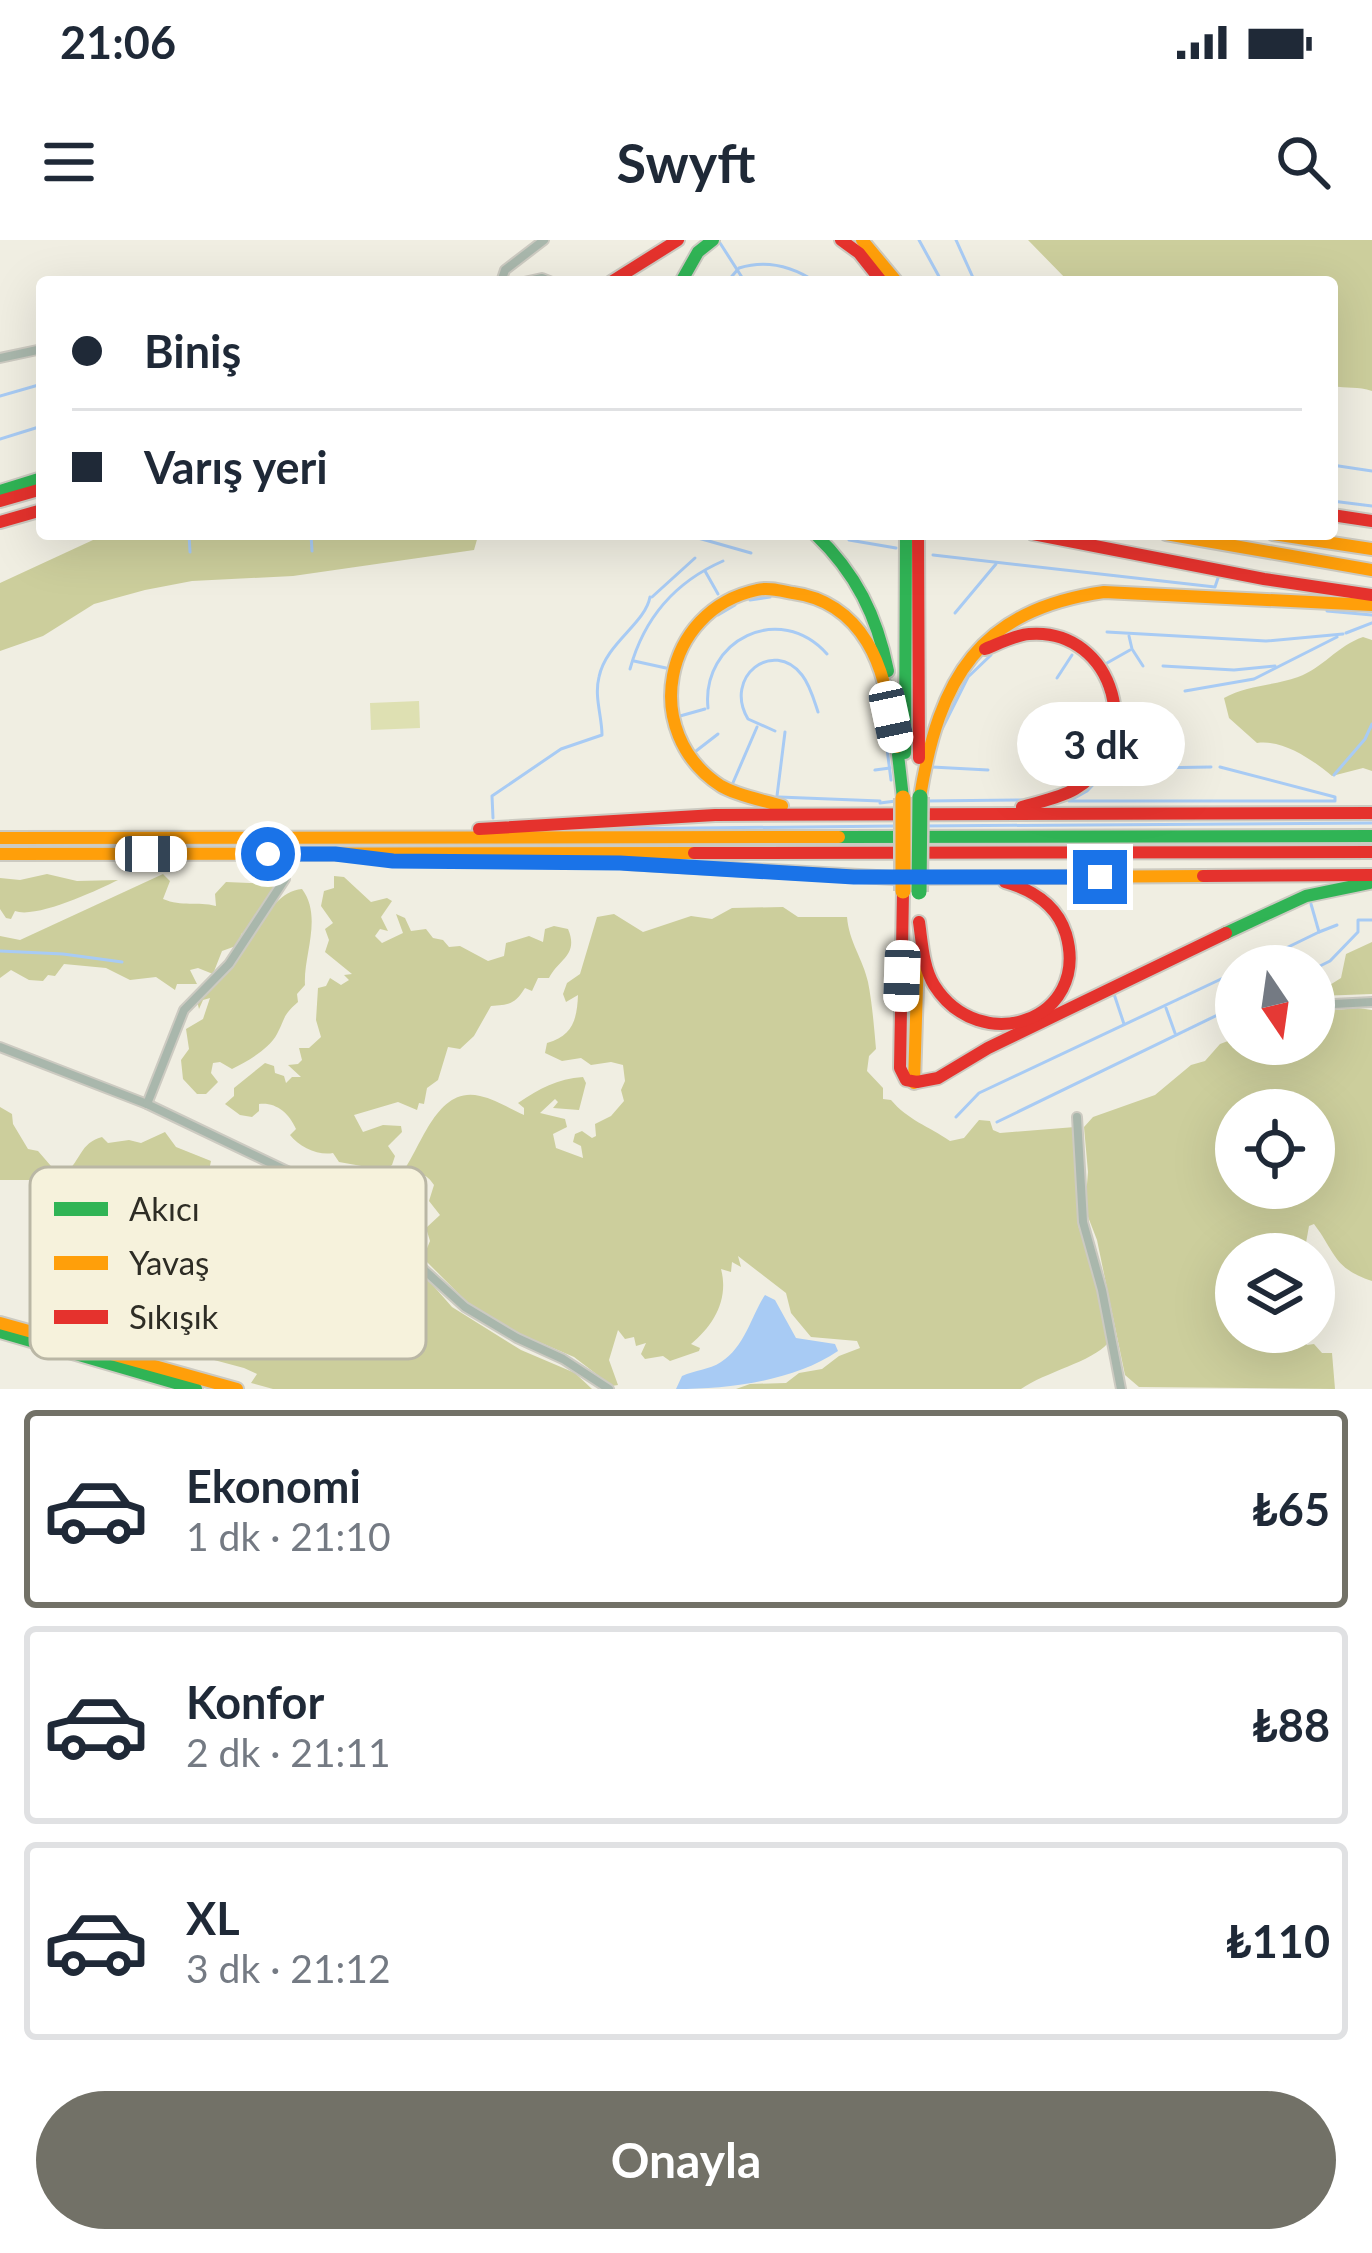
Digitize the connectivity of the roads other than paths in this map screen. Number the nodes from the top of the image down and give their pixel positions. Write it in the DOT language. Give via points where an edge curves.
graph roads {
  1 [pos="544,240"];
  2 [pos="678,240"];
  3 [pos="712,240"];
  4 [pos="841,240"];
  5 [pos="862,240"];
  6 [pos="503,276"];
  7 [pos="620,276"];
  8 [pos="684,276"];
  9 [pos="877,276"];
  10 [pos="892,276"];
  11 [pos="36,350"];
  12 [pos="0,358"];
  13 [pos="36,480"];
  14 [pos="0,491"];
  15 [pos="36,491"];
  16 [pos="0,501"];
  17 [pos="36,512"];
  18 [pos="1338,515"];
  19 [pos="1372,521"];
  20 [pos="0,522"];
  21 [pos="36,522"];
  22 [pos="0,532"];
  23 [pos="821,540"];
  24 [pos="906,540"];
  25 [pos="918,540"];
  26 [pos="1064,540"];
  27 [pos="1200,540"];
  28 [pos="1313,540"];
  29 [pos="1372,549"];
  30 [pos="1372,570"];
  31 [pos="1372,595"];
  32 [pos="1372,605"];
  33 [pos="945,697"];
  34 [pos="897,747"];
  35 [pos="912,798"];
  36 [pos="1372,813"];
  37 [pos="862,814"];
  38 [pos="933,815"];
  39 [pos="1372,836"];
  40 [pos="0,838"];
  41 [pos="326,838"];
  42 [pos="1372,853"];
  43 [pos="0,854"];
  44 [pos="335,854"];
  45 [pos="942,878"];
  46 [pos="285,879"];
  47 [pos="1372,879"];
  48 [pos="911,891"];
  49 [pos="919,922"];
  50 [pos="1372,1002"];
  51 [pos="1335,1004"];
  52 [pos="0,1047"];
  53 [pos="914,1083"];
  54 [pos="147,1104"];
  55 [pos="1077,1117"];
  56 [pos="277,1167"];
  57 [pos="426,1272"];
  58 [pos="0,1327"];
  59 [pos="30,1335"];
  60 [pos="30,1336"];
  61 [pos="101,1359"];
  62 [pos="122,1359"];
  63 [pos="196,1389"];
  64 [pos="237,1389"];
  65 [pos="609,1389"];
  66 [pos="1120,1389"];
  1 -- 6 [label="street"];
  2 -- 7 [label="main road"];
  3 -- 8 [label="main road"];
  4 -- 9 [label="main road"];
  5 -- 10 [label="main road"];
  11 -- 12 [label="street"];
  13 -- 14 [label="main road"];
  15 -- 16 [label="main road"];
  17 -- 20 [label="main road"];
  18 -- 19 [label="main road"];
  21 -- 22 [label="main road"];
  23 -- 34 [label="main road" via="874,615"];
  24 -- 35 [label="main road"];
  25 -- 35 [label="main road"];
  26 -- 31 [label="main road"];
  27 -- 30 [label="main road"];
  28 -- 29 [label="main road"];
  32 -- 33 [label="main road" via="1070,596 1001,628 972,654"];
  33 -- 35 [label="main road"];
  33 -- 38 [label="main road" via="992,645 1051,634 1102,667 1118,725 1109,758 1076,791 1031,806"];
  34 -- 35 [label="main road"];
  34 -- 37 [label="main road" via="872,651 856,626 817,598 781,590 736,596 710,611 679,649 669,708 679,743 700,772 751,801"];
  35 -- 48 [label="main road, bridge"];
  36 -- 38 [label="main road"];
  37 -- 38 [label="main road"];
  37 -- 41 [label="main road"];
  39 -- 41 [label="main road"];
  40 -- 41 [label="main road"];
  42 -- 44 [label="main road"];
  43 -- 44 [label="main road"];
  44 -- 45 [label="main road"];
  45 -- 47 [label="main road"];
  45 -- 49 [label="main road" via="1006,882 1047,903 1071,946 1064,988 1022,1023 975,1022 935,988"];
  46 -- 54 [label="street" via="229,964 184,1010"];
  47 -- 53 [label="main road" via="1274,910 984,1050 935,1082"];
  48 -- 49 [label="main road"];
  48 -- 53 [label="main road" via="900,1068"];
  49 -- 53 [label="main road"];
  50 -- 51 [label="street"];
  52 -- 54 [label="street"];
  54 -- 56 [label="street"];
  55 -- 66 [label="street" via="1081,1211"];
  57 -- 65 [label="street" via="465,1307"];
  58 -- 59 [label="main road"];
  58 -- 60 [label="main road"];
  61 -- 63 [label="main road"];
  62 -- 64 [label="main road"];
}
